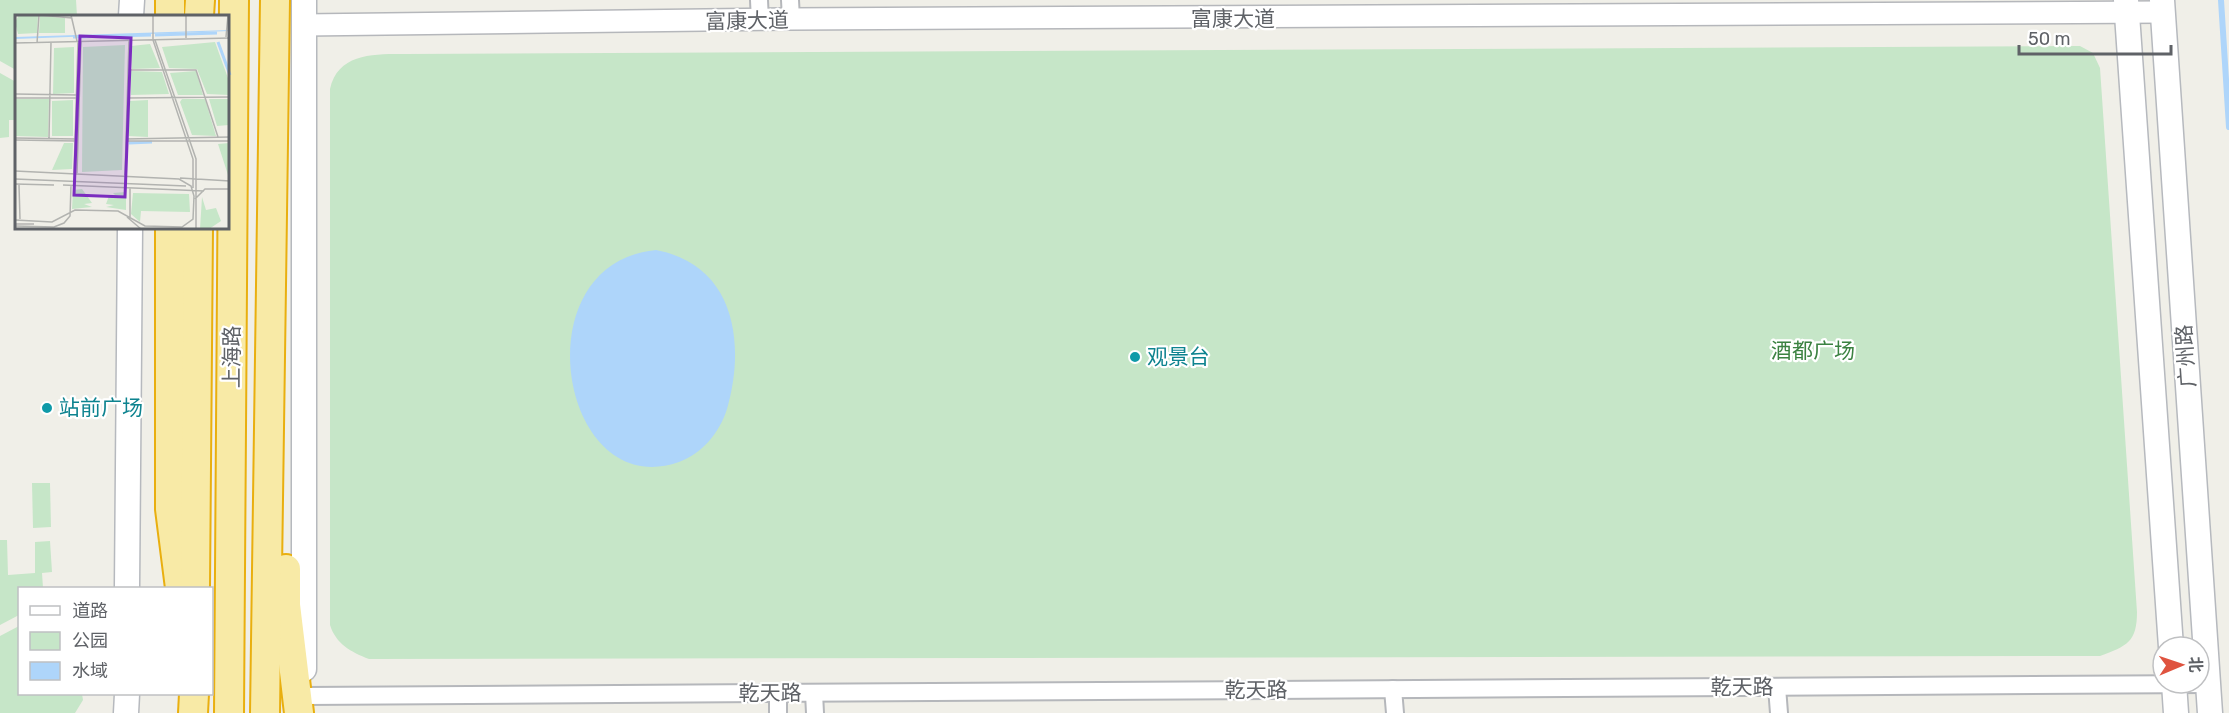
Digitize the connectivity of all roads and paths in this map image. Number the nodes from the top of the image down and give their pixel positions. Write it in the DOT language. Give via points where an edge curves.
graph roads {
  1 [pos="132,0"];
  2 [pos="234,0"];
  3 [pos="275,0"];
  4 [pos="304,0"];
  5 [pos="2126,6"];
  6 [pos="2162,6"];
  7 [pos="1361,9"];
  8 [pos="1409,9"];
  9 [pos="760,10"];
  10 [pos="790,10"];
  11 [pos="131,15"];
  12 [pos="304,25"];
  13 [pos="130,230"];
  14 [pos="170,230"];
  15 [pos="198,230"];
  16 [pos="270,352"];
  17 [pos="127,587"];
  18 [pos="180,587"];
  19 [pos="195,587"];
  20 [pos="2170,635"];
  21 [pos="2205,635"];
  22 [pos="2151,684"];
  23 [pos="1777,687"];
  24 [pos="1394,689"];
  25 [pos="778,693"];
  26 [pos="814,693"];
  27 [pos="127,695"];
  28 [pos="2175,695"];
  29 [pos="2209,695"];
  30 [pos="302,707"];
  31 [pos="126,713"];
  32 [pos="229,713"];
  33 [pos="265,713"];
  34 [pos="778,713"];
  35 [pos="815,713"];
  36 [pos="1395,713"];
  37 [pos="1779,713"];
  38 [pos="2176,713"];
  39 [pos="2210,713"];
  1 -- 11 [label="main road"];
  2 -- 32 [label="highway, 上海路"];
  3 -- 16 [label="highway"];
  4 -- 12 [label="main road"];
  5 -- 6 [label="street, 富康大道"];
  5 -- 8 [label="street, 富康大道"];
  5 -- 20 [label="main road, 广州路"];
  6 -- 21 [label="main road, 广州路"];
  7 -- 8 [label="street, 富康大道"];
  7 -- 10 [label="street, 富康大道"];
  9 -- 10 [label="street, 富康大道"];
  9 -- 12 [label="street, 富康大道"];
  12 -- 30 [label="main road"];
  13 -- 17 [label="main road"];
  14 -- 18 [label="highway" via="170,509"];
  15 -- 19 [label="highway, 上海路"];
  16 -- 30 [label="highway" via="285,450 286,605"];
  16 -- 33 [label="highway"];
  22 -- 23 [label="street, 乾天路"];
  23 -- 24 [label="street, 乾天路"];
  23 -- 37 [label="street"];
  24 -- 26 [label="street, 乾天路"];
  24 -- 36 [label="street"];
  25 -- 26 [label="street, 乾天路"];
  25 -- 30 [label="street, 乾天路"];
  25 -- 34 [label="street"];
  26 -- 35 [label="street"];
  27 -- 31 [label="main road"];
  28 -- 38 [label="main road"];
  29 -- 39 [label="main road, 广州路"];
}
